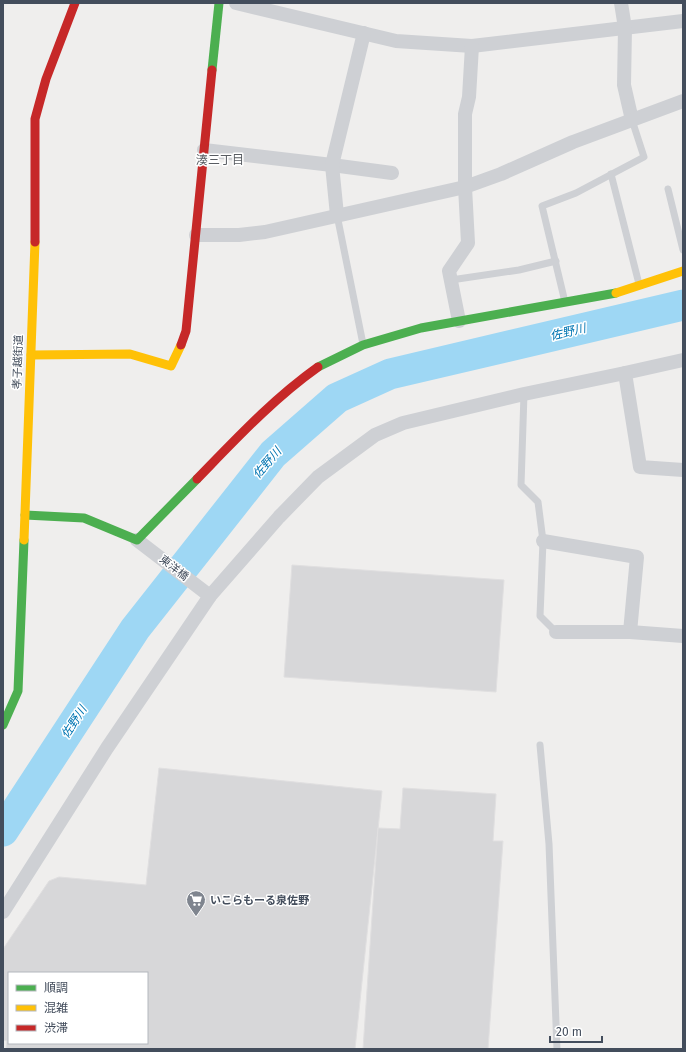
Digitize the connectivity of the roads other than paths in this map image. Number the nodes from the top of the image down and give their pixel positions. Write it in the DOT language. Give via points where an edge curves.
graph roads {
  1 [pos="75,3"];
  2 [pos="219,3"];
  3 [pos="236,3"];
  4 [pos="621,3"];
  5 [pos="683,21"];
  6 [pos="626,28"];
  7 [pos="364,33"];
  8 [pos="472,46"];
  9 [pos="683,101"];
  10 [pos="632,120"];
  11 [pos="204,150"];
  12 [pos="332,165"];
  13 [pos="392,173"];
  14 [pos="611,174"];
  15 [pos="465,187"];
  16 [pos="668,189"];
  17 [pos="337,215"];
  18 [pos="196,236"];
  19 [pos="683,250"];
  20 [pos="556,261"];
  21 [pos="683,271"];
  22 [pos="451,280"];
  23 [pos="640,286"];
  24 [pos="565,302"];
  25 [pos="459,321"];
  26 [pos="363,345"];
  27 [pos="31,355"];
  28 [pos="683,360"];
  29 [pos="625,373"];
  30 [pos="524,394"];
  31 [pos="683,470"];
  32 [pos="25,515"];
  33 [pos="543,541"];
  34 [pos="139,542"];
  35 [pos="208,594"];
  36 [pos="556,632"];
  37 [pos="630,632"];
  38 [pos="683,636"];
  39 [pos="4,721"];
  40 [pos="540,745"];
  41 [pos="3,912"];
  42 [pos="557,1049"];
  1 -- 27 [label="street, 孝子越街道" via="46,79 35,119"];
  2 -- 11 [label="street"];
  3 -- 7 [label="street"];
  4 -- 6 [label="street"];
  5 -- 6 [label="street"];
  6 -- 8 [label="street"];
  6 -- 10 [label="street" via="624,85"];
  7 -- 8 [label="street" via="396,41"];
  7 -- 12 [label="street"];
  8 -- 15 [label="street" via="469,97 465,114"];
  9 -- 10 [label="street"];
  10 -- 14 [label="lane" via="644,157"];
  10 -- 15 [label="street"];
  11 -- 12 [label="street"];
  11 -- 18 [label="street"];
  12 -- 13 [label="street"];
  12 -- 17 [label="street"];
  14 -- 20 [label="lane" via="576,193 542,206"];
  14 -- 23 [label="lane"];
  15 -- 17 [label="street"];
  15 -- 22 [label="street" via="468,243 449,271"];
  16 -- 19 [label="lane"];
  17 -- 18 [label="street" via="265,232"];
  17 -- 26 [label="lane"];
  18 -- 27 [label="street" via="186,331 171,366 130,354"];
  20 -- 22 [label="lane" via="519,270"];
  20 -- 24 [label="lane"];
  21 -- 23 [label="street"];
  22 -- 25 [label="street"];
  23 -- 24 [label="street" via="622,292"];
  24 -- 25 [label="street"];
  25 -- 26 [label="street" via="421,328"];
  26 -- 34 [label="street" via="320,366 296,383 260,415"];
  27 -- 32 [label="street, 孝子越街道"];
  28 -- 29 [label="street"];
  29 -- 30 [label="street"];
  29 -- 31 [label="street" via="640,467"];
  30 -- 33 [label="lane" via="521,485 538,502"];
  30 -- 35 [label="street" via="403,423 375,435 318,477"];
  32 -- 34 [label="street" via="84,518"];
  32 -- 39 [label="street, 孝子越街道" via="18,691"];
  33 -- 36 [label="lane" via="540,616"];
  33 -- 37 [label="street" via="637,557"];
  34 -- 35 [label="street, 東洋橋"];
  35 -- 41 [label="street"];
  36 -- 37 [label="street"];
  37 -- 38 [label="street"];
  40 -- 42 [label="lane" via="549,844"];
}
